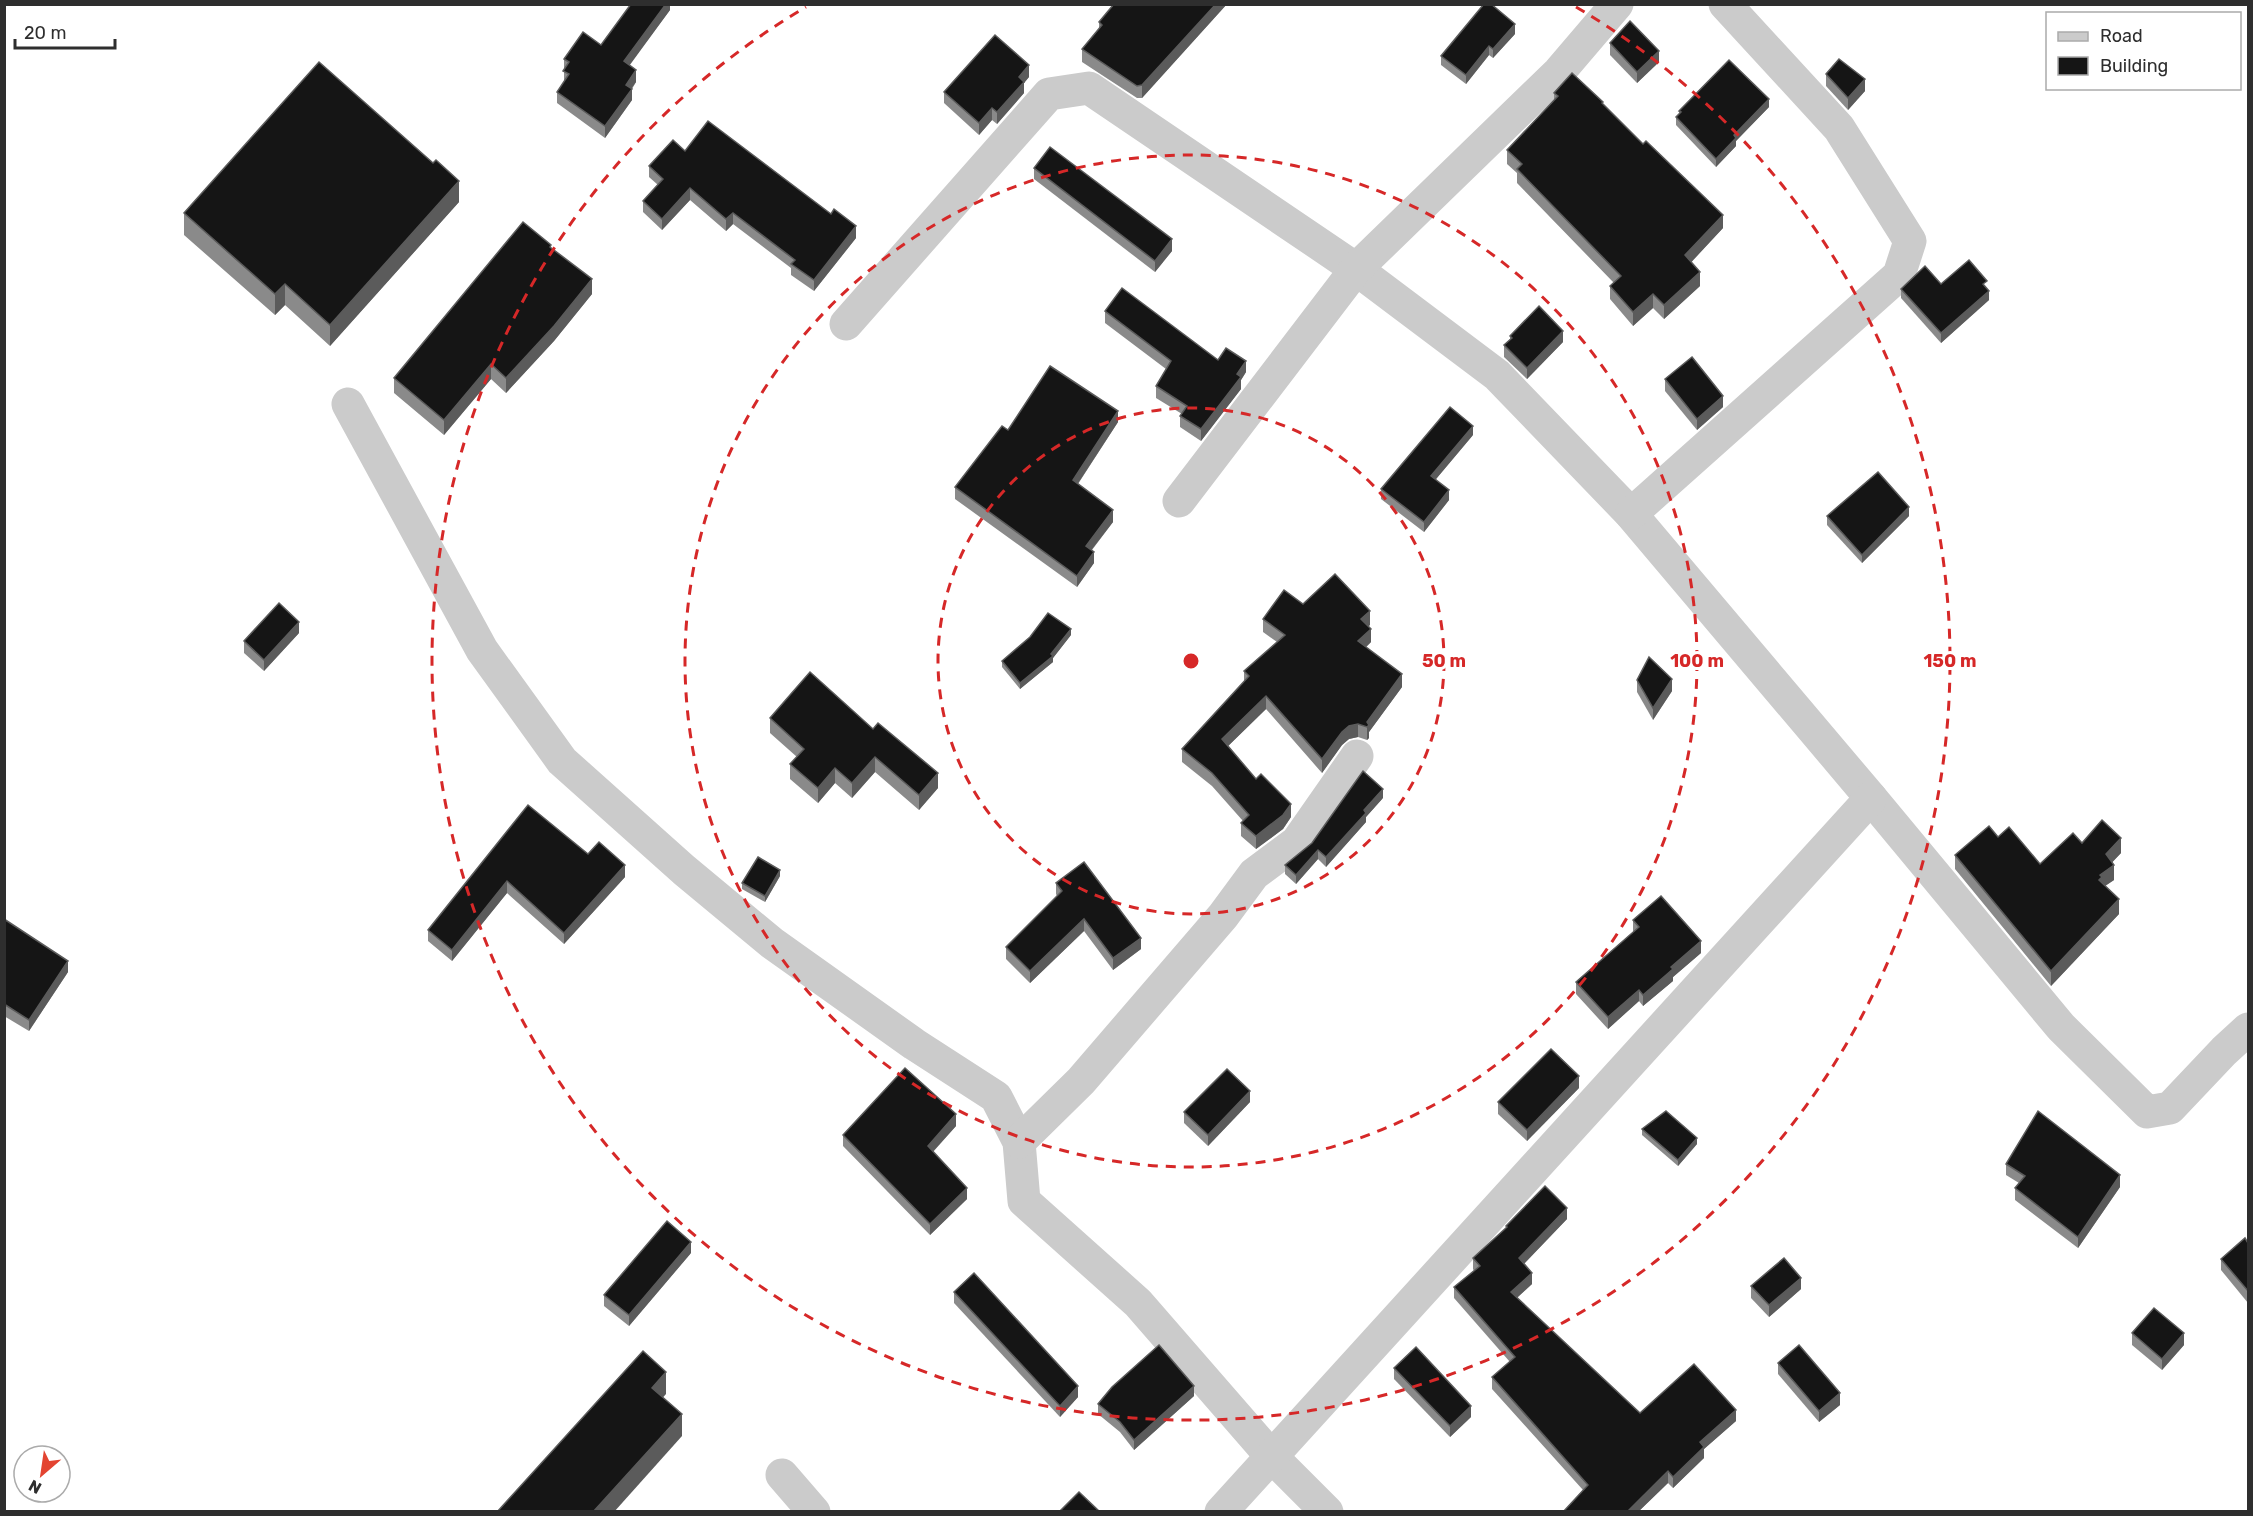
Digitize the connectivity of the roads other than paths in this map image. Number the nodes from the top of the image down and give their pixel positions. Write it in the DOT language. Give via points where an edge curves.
graph roads {
  1 [pos="1617,4"];
  2 [pos="1725,4"];
  3 [pos="1356,269"];
  4 [pos="846,324"];
  5 [pos="348,404"];
  6 [pos="1179,501"];
  7 [pos="1631,514"];
  8 [pos="1358,756"];
  9 [pos="1871,798"];
  10 [pos="2248,1029"];
  11 [pos="1019,1142"];
  12 [pos="1271,1456"];
  13 [pos="782,1475"];
  14 [pos="814,1512"];
  15 [pos="1221,1512"];
  16 [pos="1327,1512"];
  1 -- 3 [label="street" via="1559,72"];
  2 -- 7 [label="street" via="1839,128 1910,241 1899,275"];
  3 -- 4 [label="street" via="1089,88 1049,94"];
  3 -- 6 [label="street"];
  3 -- 7 [label="street" via="1497,375"];
  5 -- 11 [label="street" via="482,650 562,761 772,943 996,1097"];
  7 -- 9 [label="street"];
  8 -- 11 [label="street" via="1298,842 1254,874 1223,916 1081,1081"];
  9 -- 10 [label="street" via="2061,1027 2147,1112 2170,1108"];
  9 -- 12 [label="street"];
  11 -- 12 [label="street" via="1024,1201 1138,1303"];
  12 -- 15 [label="street"];
  12 -- 16 [label="street"];
  13 -- 14 [label="street"];
}
